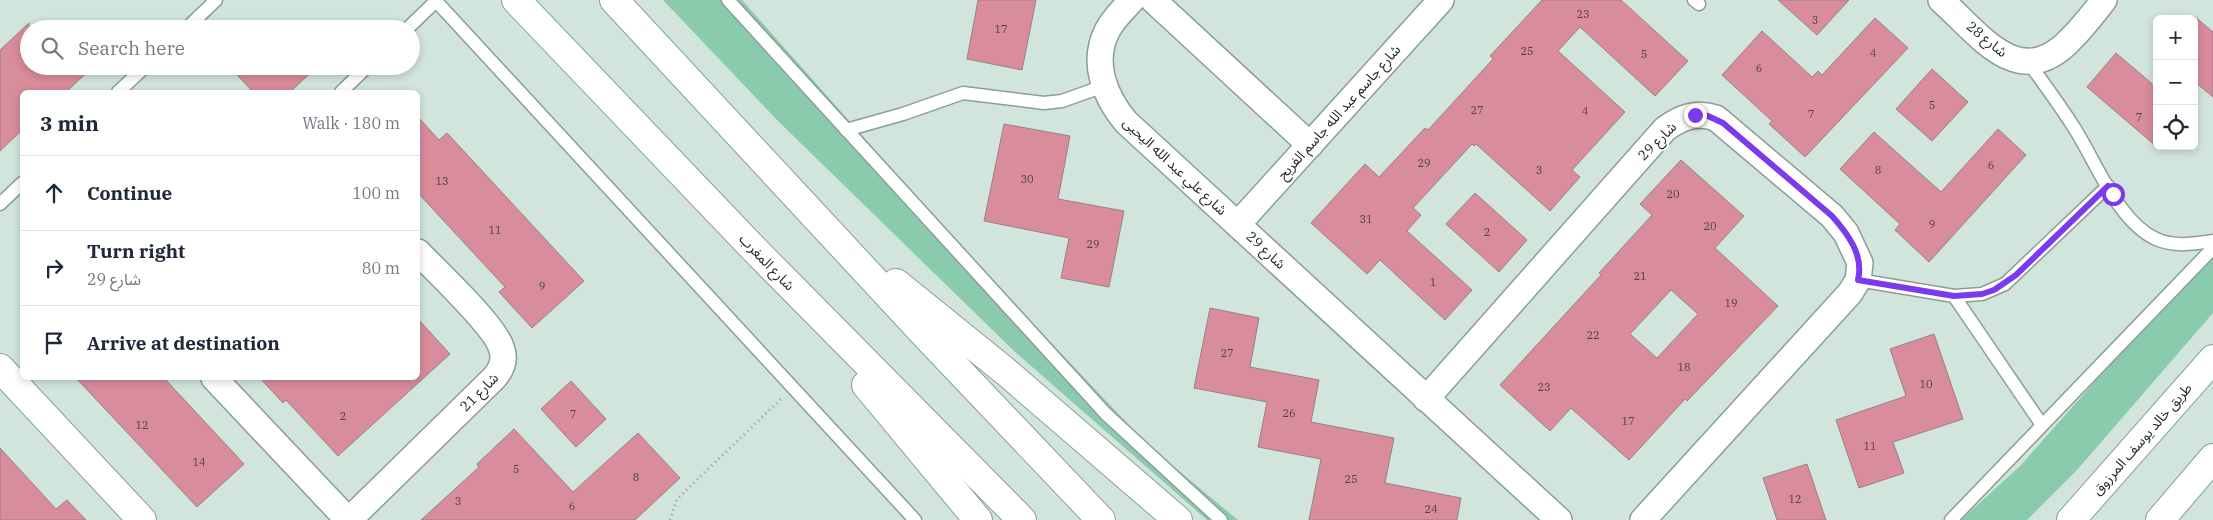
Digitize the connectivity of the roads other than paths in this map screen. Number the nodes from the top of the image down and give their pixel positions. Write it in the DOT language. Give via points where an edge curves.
graph roads {
  1 [pos="216,0"];
  2 [pos="516,0"];
  3 [pos="614,0"];
  4 [pos="728,0"];
  5 [pos="1132,0"];
  6 [pos="1152,0"];
  7 [pos="1440,0"];
  8 [pos="1941,0"];
  9 [pos="2104,0"];
  10 [pos="435,1"];
  11 [pos="195,20"];
  12 [pos="417,20"];
  13 [pos="2029,63"];
  14 [pos="136,75"];
  15 [pos="359,75"];
  16 [pos="1104,86"];
  17 [pos="120,90"];
  18 [pos="343,90"];
  19 [pos="846,130"];
  20 [pos="1310,145"];
  21 [pos="20,184"];
  22 [pos="2108,186"];
  23 [pos="0,204"];
  24 [pos="821,223"];
  25 [pos="1238,224"];
  26 [pos="2213,241"];
  27 [pos="754,248"];
  28 [pos="2213,248"];
  29 [pos="420,254"];
  30 [pos="1858,280"];
  31 [pos="1954,296"];
  32 [pos="2213,359"];
  33 [pos="0,368"];
  34 [pos="216,380"];
  35 [pos="1426,399"];
  36 [pos="2042,425"];
  37 [pos="2213,458"];
  38 [pos="142,520"];
  39 [pos="348,520"];
  40 [pos="915,520"];
  41 [pos="978,520"];
  42 [pos="1022,520"];
  43 [pos="1102,520"];
  44 [pos="1178,520"];
  45 [pos="1220,520"];
  46 [pos="1559,520"];
  47 [pos="1644,520"];
  48 [pos="1951,520"];
  49 [pos="2071,520"];
  50 [pos="2160,520"];
  1 -- 11 [label="lane"];
  2 -- 27 [label="main road, شارع المغرب"];
  3 -- 24 [label="main road"];
  4 -- 19 [label="lane"];
  5 -- 16 [label="street, شارع علي عبد الله اليحيى" via="1112,22 1103,42 1100,66"];
  6 -- 20 [label="street"];
  7 -- 20 [label="street, شارع جاسم عبد الله جاسم الفريح"];
  8 -- 13 [label="street, شارع 28" via="1996,50 2012,59"];
  9 -- 13 [label="street" via="2064,45 2046,58"];
  10 -- 12 [label="lane"];
  10 -- 40 [label="lane"];
  13 -- 22 [label="lane" via="2073,125"];
  14 -- 17 [label="lane"];
  15 -- 18 [label="lane"];
  16 -- 19 [label="lane" via="1062,101 1044,103 963,93"];
  16 -- 25 [label="street, شارع علي عبد الله اليحيى" via="1112,104 1126,122"];
  19 -- 45 [label="lane" via="1106,414"];
  20 -- 25 [label="street, شارع جاسم عبد الله جاسم الفريح"];
  21 -- 23 [label="lane"];
  22 -- 26 [label="lane" via="2134,224 2156,238 2180,244"];
  22 -- 31 [label="lane" via="2005,284 1982,294"];
  24 -- 43 [label="main road"];
  24 -- 44 [label="main road" via="1005,371"];
  25 -- 35 [label="street, شارع 29"];
  27 -- 41 [label="main road"];
  27 -- 42 [label="main road, شارع المغرب"];
  28 -- 36 [label="lane"];
  29 -- 39 [label="street, شارع 21" via="493,332 503,353 502,366 494,378"];
  30 -- 31 [label="lane"];
  30 -- 35 [label="street, شارع 29" via="1858,255 1846,232 1832,216 1723,123 1708,116 1689,116 1665,130"];
  30 -- 47 [label="street" via="1850,293"];
  31 -- 36 [label="lane"];
  32 -- 49 [label="main road, طريق خالد يوسف المرزوق"];
  33 -- 38 [label="main road"];
  34 -- 39 [label="street, شارع 21"];
  35 -- 46 [label="street, شارع 29"];
  36 -- 48 [label="lane"];
  37 -- 50 [label="main road"];
}
